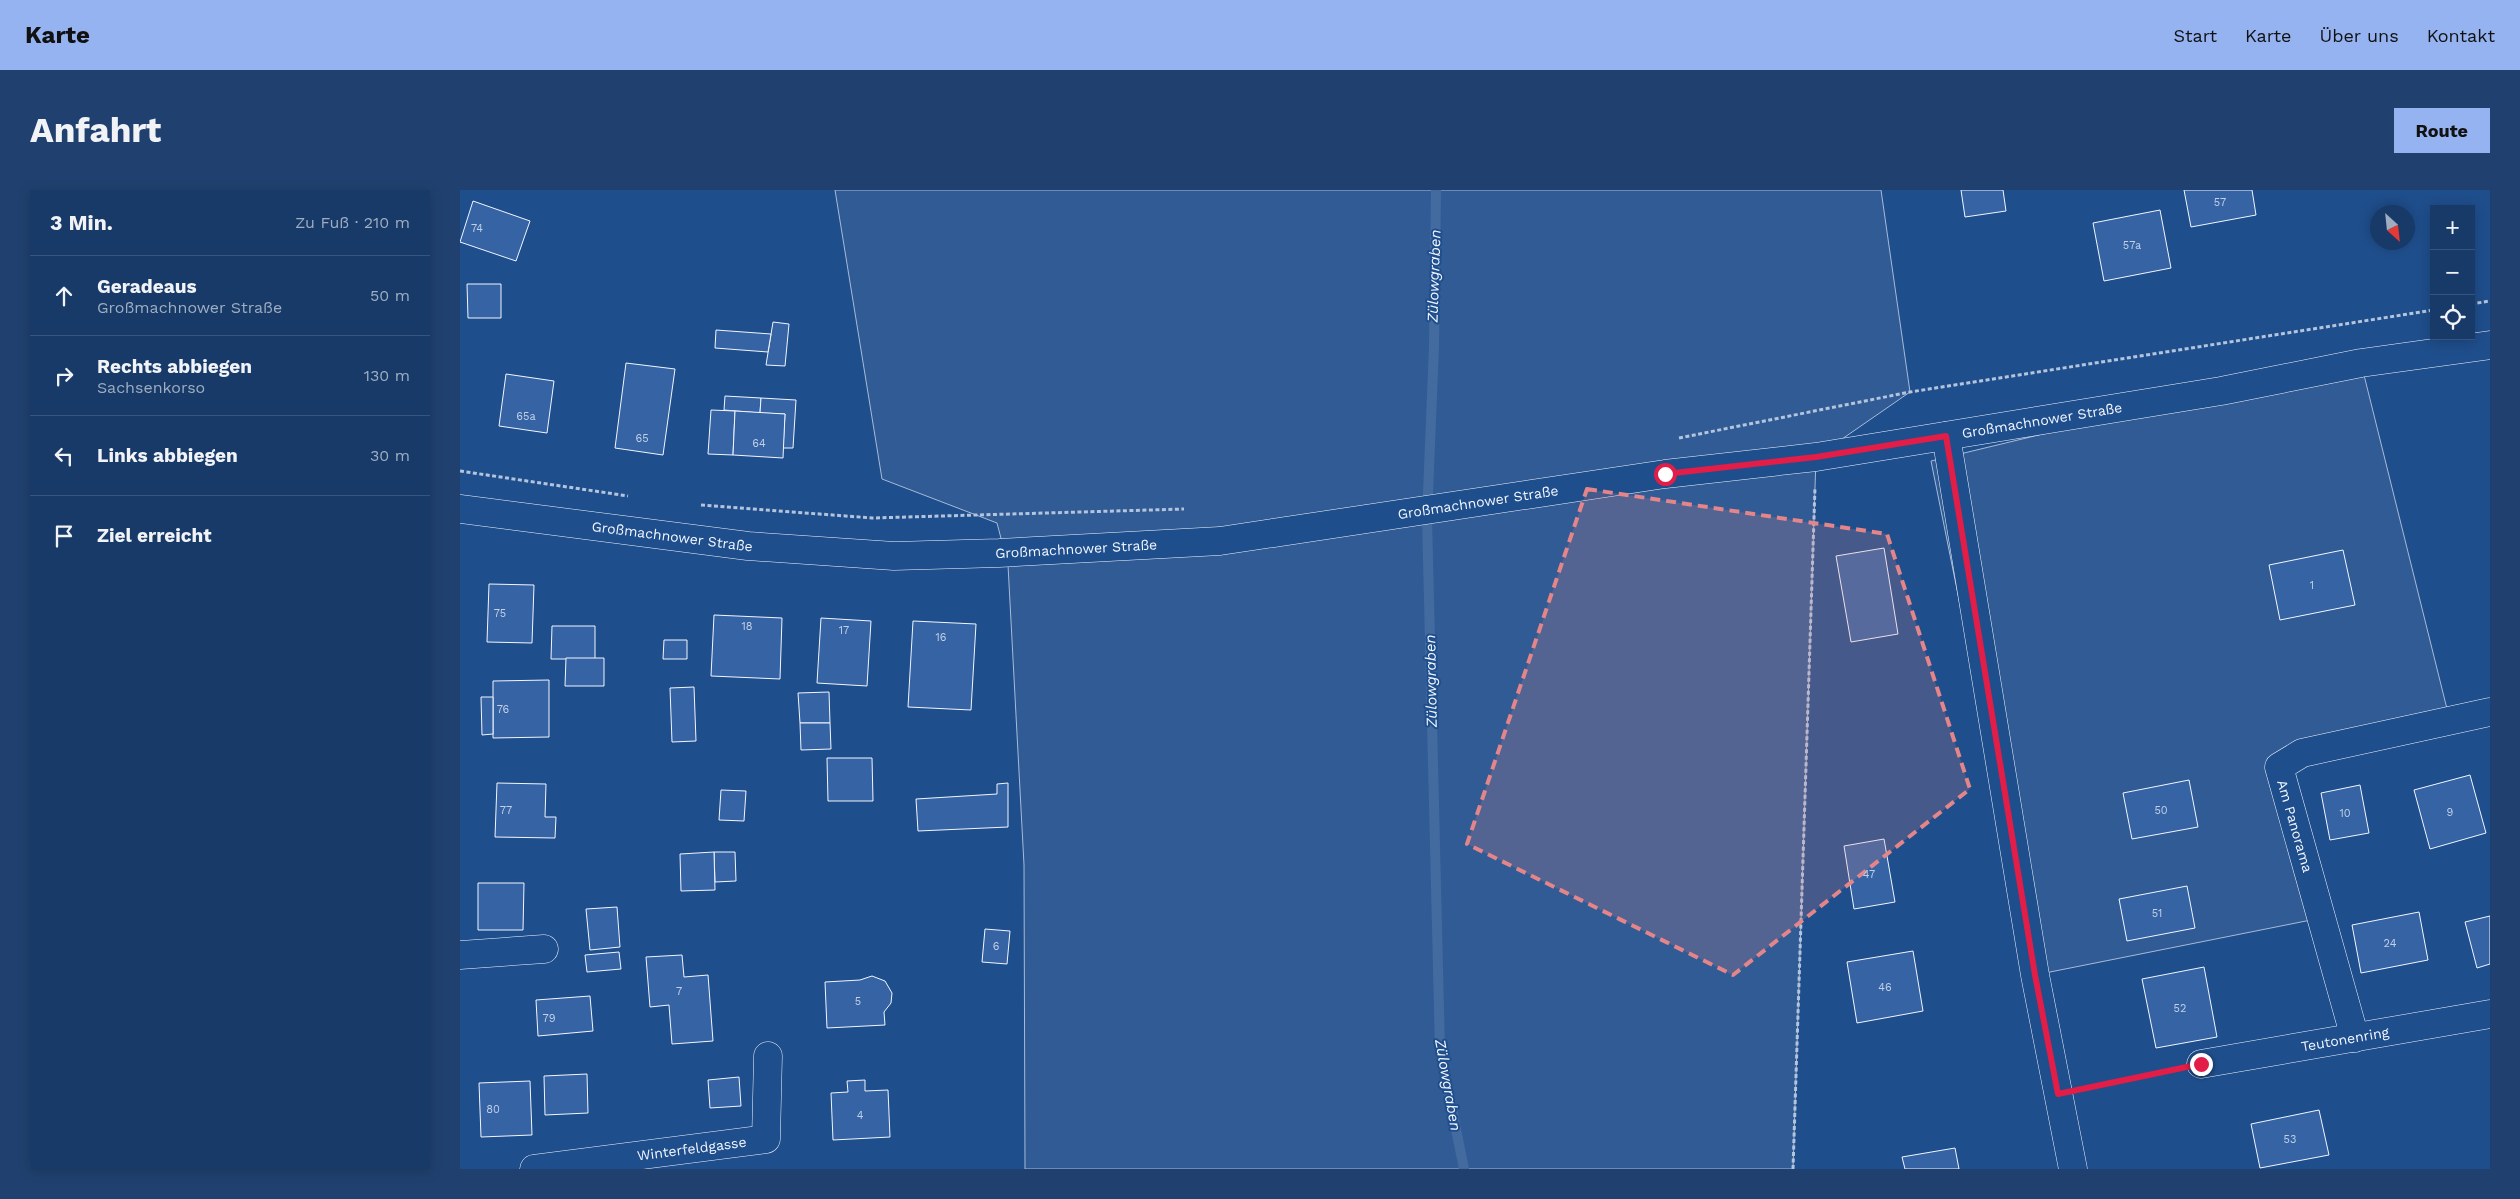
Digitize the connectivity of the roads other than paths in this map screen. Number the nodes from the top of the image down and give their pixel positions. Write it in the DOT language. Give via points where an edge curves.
graph roads {
  1 [pos="2490,345"];
  2 [pos="1946,436"];
  3 [pos="460,509"];
  4 [pos="2490,712"];
  5 [pos="544,949"];
  6 [pos="460,955"];
  7 [pos="2490,1014"];
  8 [pos="2355,1038"];
  9 [pos="768,1056"];
  10 [pos="2201,1064"];
  11 [pos="534,1169"];
  12 [pos="2073,1169"];
  1 -- 2 [label="street, Großmachnower Straße" via="2361,363 2221,391"];
  2 -- 3 [label="street, Großmachnower Straße" via="1816,457 1665,474 1220,541 1000,553 894,556 738,545"];
  2 -- 12 [label="street" via="2035,975"];
  4 -- 8 [label="street, Am Panorama" via="2302,752 2279,768"];
  5 -- 6 [label="street"];
  7 -- 8 [label="street, Teutonenring"];
  8 -- 10 [label="street, Teutonenring"];
  9 -- 11 [label="street, Winterfeldgasse" via="766,1139"];
}
